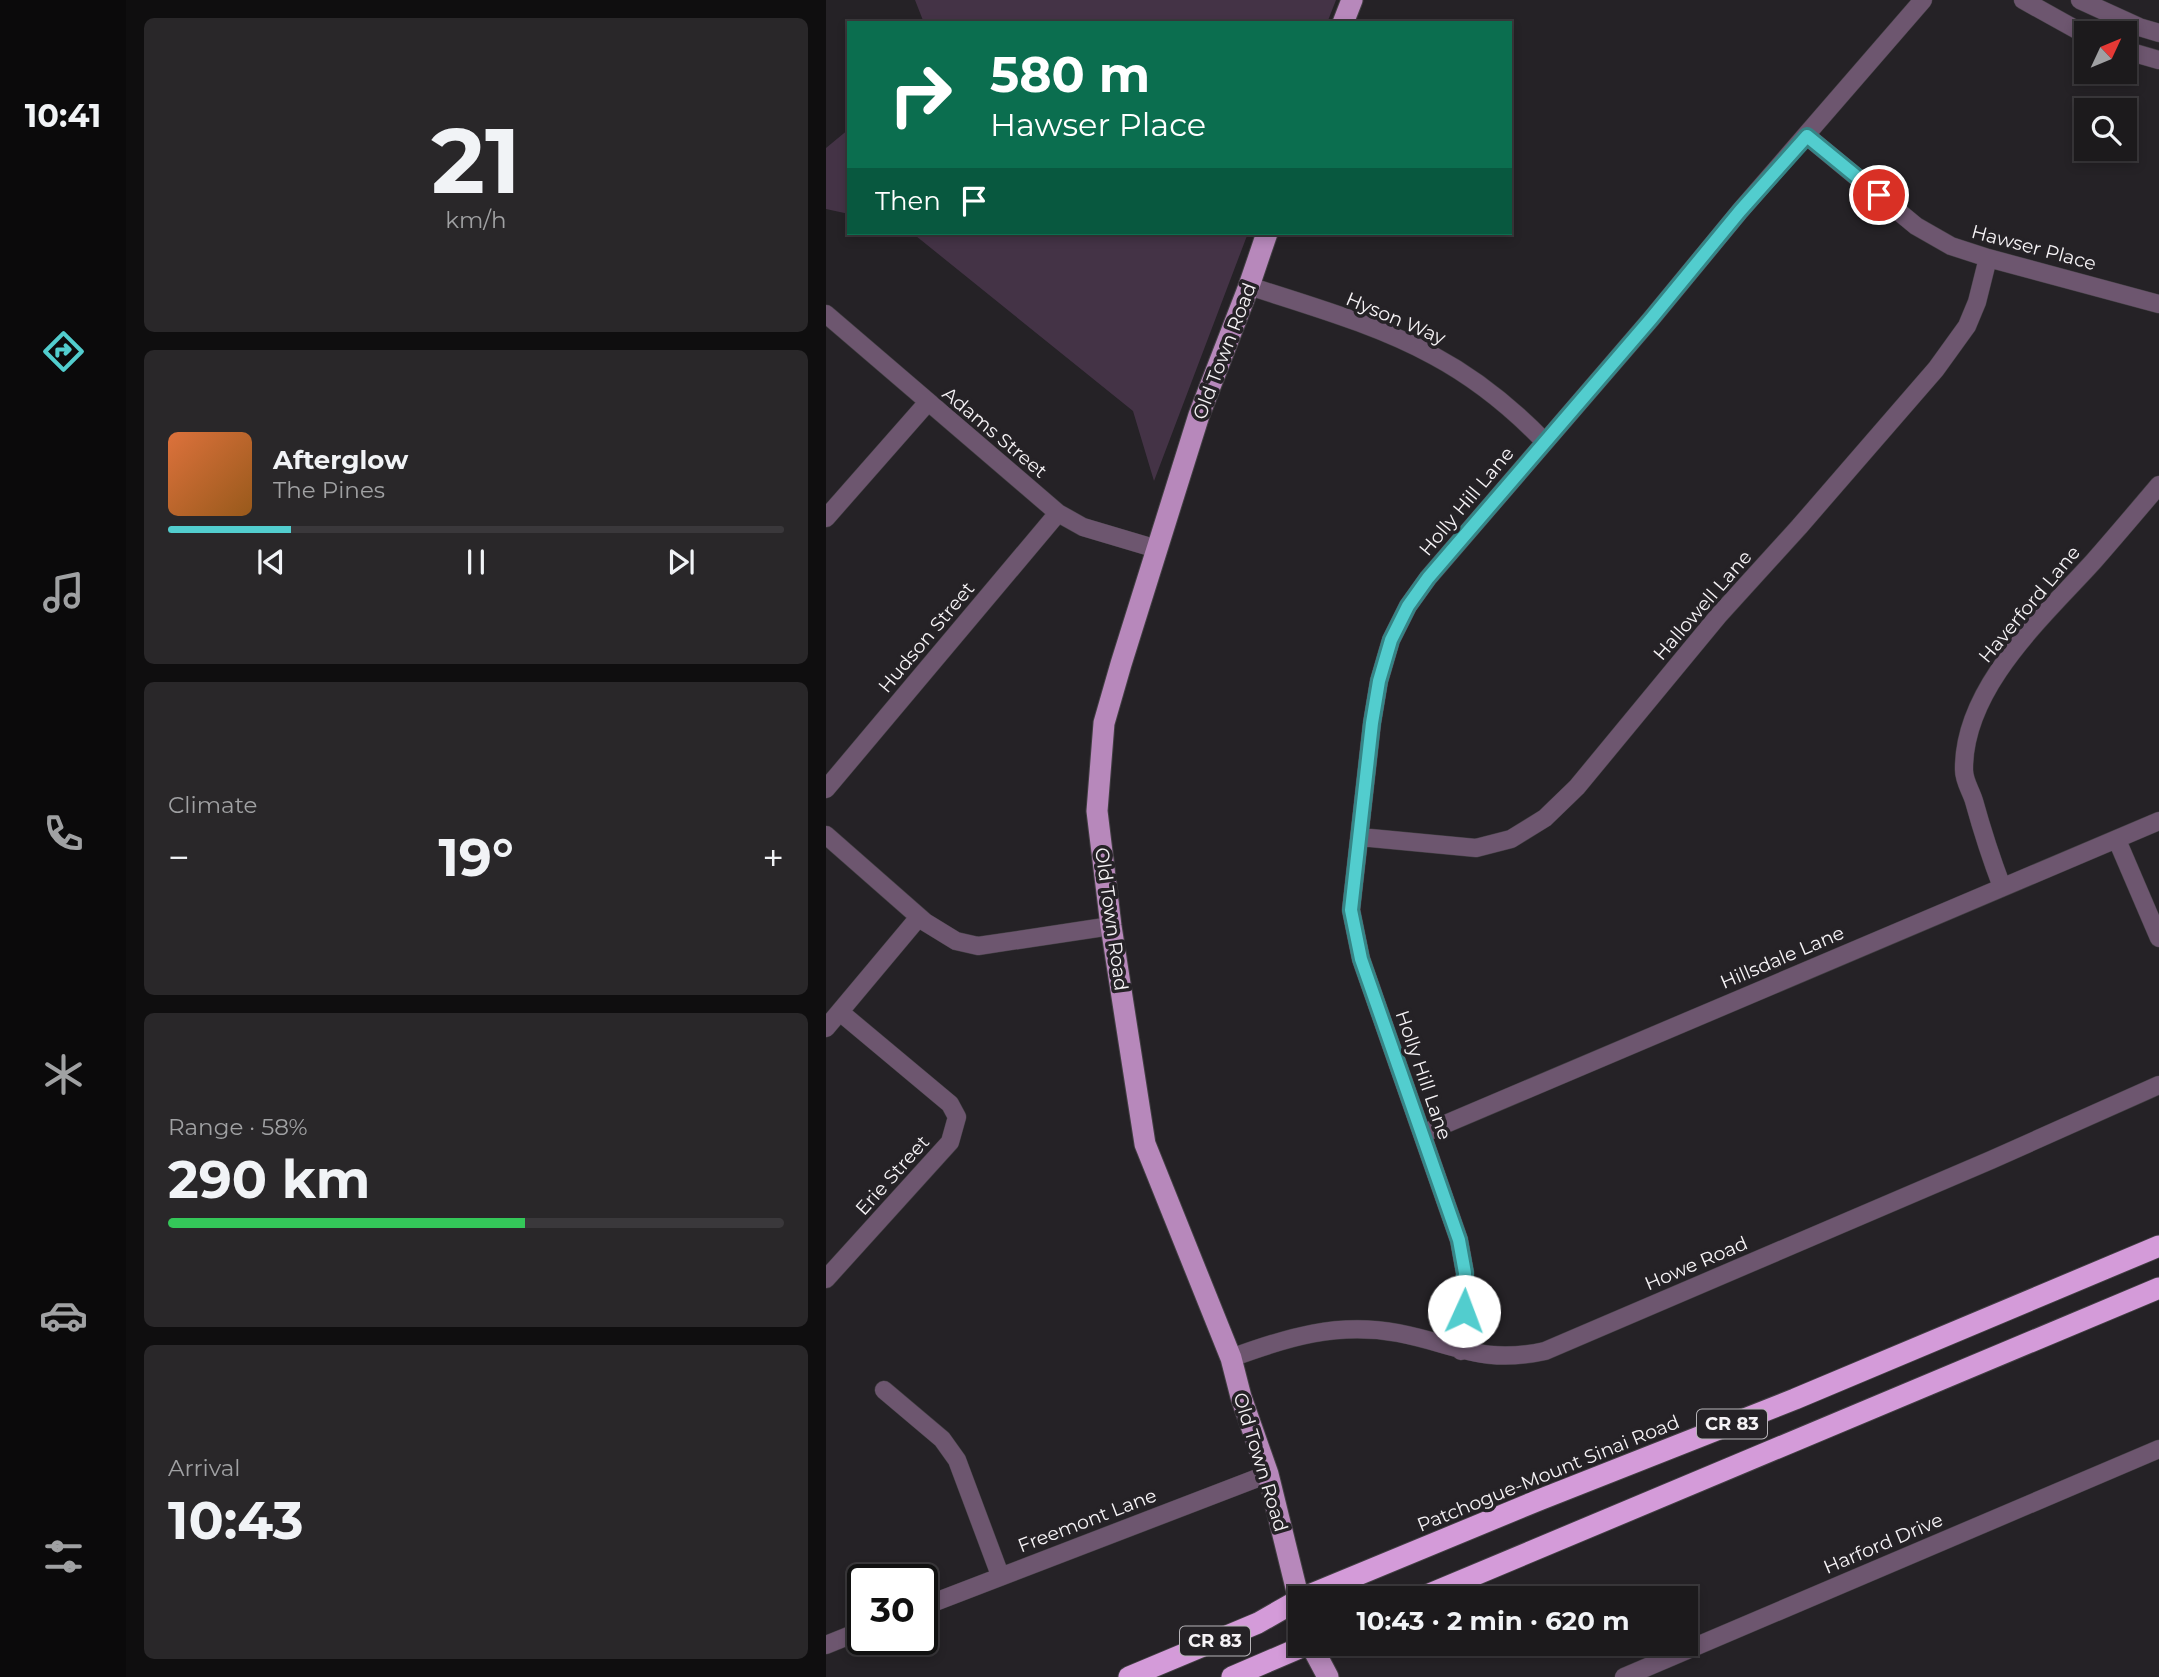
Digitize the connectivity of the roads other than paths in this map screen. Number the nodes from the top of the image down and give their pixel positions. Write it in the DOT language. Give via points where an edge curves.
graph roads {
  1 [pos="1352,0"];
  2 [pos="1923,0"];
  3 [pos="2023,0"];
  4 [pos="2080,0"];
  5 [pos="1344,21"];
  6 [pos="2074,28"];
  7 [pos="2159,33"];
  8 [pos="2137,54"];
  9 [pos="2159,60"];
  10 [pos="1807,136"];
  11 [pos="1266,235"];
  12 [pos="1988,258"];
  13 [pos="1249,286"];
  14 [pos="2159,304"];
  15 [pos="826,314"];
  16 [pos="928,402"];
  17 [pos="1544,441"];
  18 [pos="2159,485"];
  19 [pos="1058,513"];
  20 [pos="826,518"];
  21 [pos="1157,549"];
  22 [pos="826,789"];
  23 [pos="2159,821"];
  24 [pos="826,835"];
  25 [pos="1360,837"];
  26 [pos="2117,840"];
  27 [pos="2002,887"];
  28 [pos="919,917"];
  29 [pos="1111,926"];
  30 [pos="2159,937"];
  31 [pos="840,1012"];
  32 [pos="826,1028"];
  33 [pos="2159,1085"];
  34 [pos="1422,1133"];
  35 [pos="2159,1246"];
  36 [pos="826,1279"];
  37 [pos="2159,1288"];
  38 [pos="1461,1351"];
  39 [pos="1231,1358"];
  40 [pos="884,1391"];
  41 [pos="2159,1449"];
  42 [pos="1268,1474"];
  43 [pos="1000,1575"];
  44 [pos="1297,1586"];
  45 [pos="1334,1586"];
  46 [pos="1449,1586"];
  47 [pos="938,1600"];
  48 [pos="1288,1607"];
  49 [pos="847,1636"];
  50 [pos="826,1645"];
  51 [pos="1288,1653"];
  52 [pos="1318,1656"];
  53 [pos="1652,1672"];
  54 [pos="1129,1677"];
  55 [pos="1232,1677"];
  56 [pos="1328,1677"];
  57 [pos="1624,1677"];
  1 -- 5 [label="main road"];
  2 -- 10 [label="street, Holly Hill Lane"];
  3 -- 6 [label="street"];
  4 -- 7 [label="street"];
  8 -- 9 [label="street"];
  10 -- 12 [label="street, Hawser Place" via="1916,226 1951,246"];
  10 -- 17 [label="street, Holly Hill Lane"];
  11 -- 13 [label="main road, Old Town Road"];
  12 -- 14 [label="street, Hawser Place"];
  12 -- 25 [label="street, Hallowell Lane" via="1967,326 1936,369 1719,615 1577,787 1545,818 1511,839 1476,848"];
  13 -- 17 [label="street, Hyson Way" via="1435,356 1515,412"];
  13 -- 21 [label="main road, Old Town Road" via="1199,415"];
  15 -- 16 [label="street, Adams Street"];
  16 -- 19 [label="street, Adams Street"];
  16 -- 20 [label="street"];
  17 -- 25 [label="street, Holly Hill Lane" via="1428,578 1397,629 1379,681"];
  18 -- 27 [label="street, Haverford Lane" via="1995,674 1976,713 1964,774"];
  19 -- 21 [label="street, Adams Street" via="1083,527"];
  19 -- 22 [label="street, Hudson Street"];
  21 -- 29 [label="main road, Old Town Road" via="1104,723 1097,811"];
  23 -- 26 [label="street, Hillsdale Lane"];
  24 -- 28 [label="street"];
  25 -- 34 [label="street, Holly Hill Lane" via="1351,910 1361,959"];
  26 -- 27 [label="street, Hillsdale Lane"];
  26 -- 30 [label="street"];
  27 -- 34 [label="street, Hillsdale Lane"];
  28 -- 29 [label="street" via="956,941 978,946"];
  28 -- 31 [label="street"];
  29 -- 39 [label="main road, Old Town Road" via="1145,1144"];
  31 -- 32 [label="street"];
  31 -- 36 [label="street, Erie Street" via="950,1104 957,1117 950,1142"];
  33 -- 38 [label="street, Howe Road" via="1545,1351 1505,1356"];
  34 -- 38 [label="street, Holly Hill Lane" via="1459,1240 1465,1273"];
  35 -- 45 [label="highway, Patchogue-Mount Sinai Road / CR 83"];
  37 -- 46 [label="highway, CR 83"];
  38 -- 39 [label="street, Howe Road" via="1400,1334 1342,1330 1283,1339"];
  39 -- 42 [label="main road, Old Town Road"];
  40 -- 43 [label="street" via="942,1439 957,1460"];
  41 -- 53 [label="street, Harford Drive"];
  42 -- 43 [label="street, Freemont Lane"];
  42 -- 44 [label="main road, Old Town Road"];
  43 -- 47 [label="street, Freemont Lane"];
  48 -- 54 [label="highway, Patchogue-Mount Sinai Road / CR 83"];
  49 -- 50 [label="street"];
  51 -- 55 [label="highway, CR 83"];
  52 -- 56 [label="main road"];
  53 -- 57 [label="street, Harford Drive"];
}
